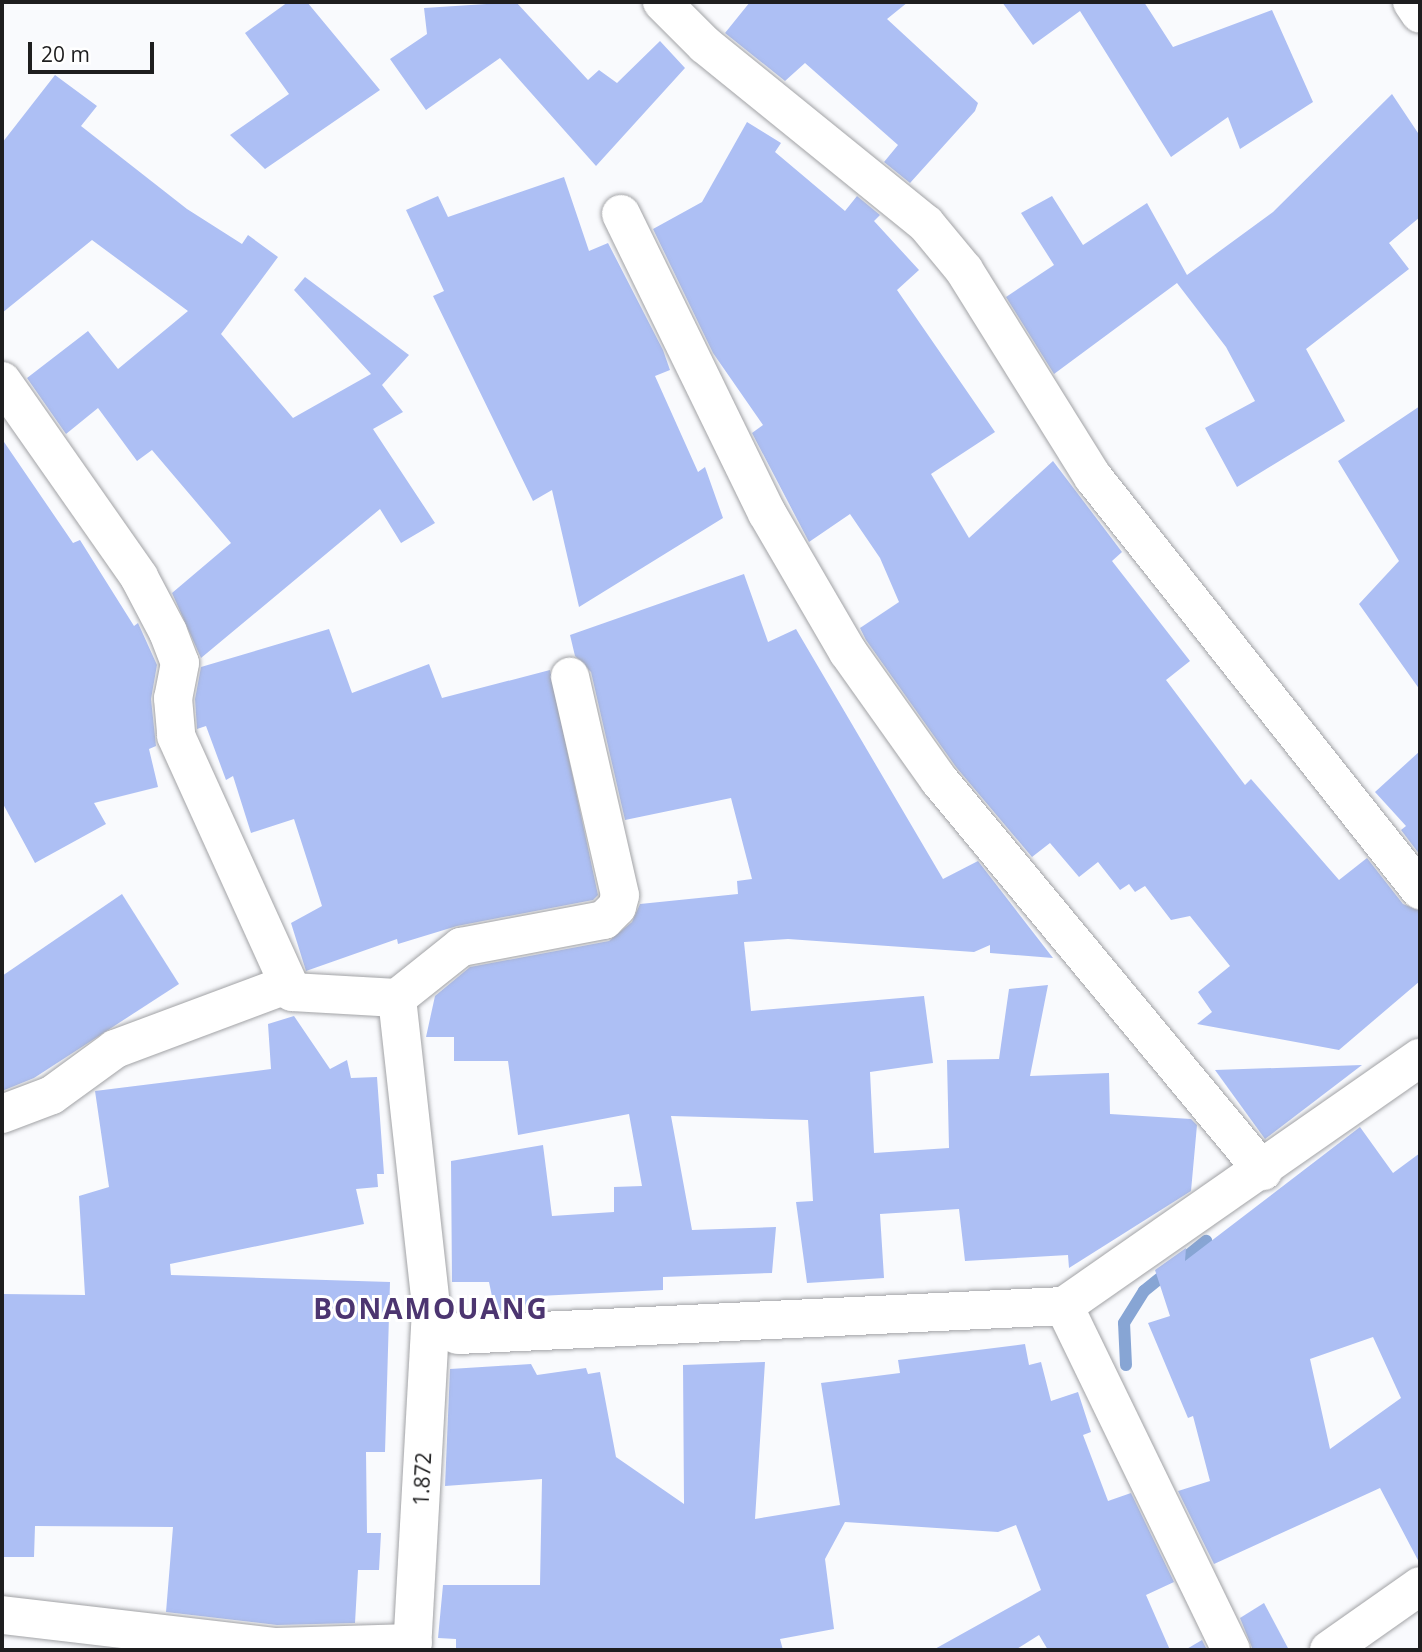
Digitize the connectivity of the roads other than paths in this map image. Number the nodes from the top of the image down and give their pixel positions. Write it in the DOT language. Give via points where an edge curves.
graph roads {
  1 [pos="662,2"];
  2 [pos="1412,2"];
  3 [pos="1420,14"];
  4 [pos="621,214"];
  5 [pos="2,381"];
  6 [pos="570,677"];
  7 [pos="1420,890"];
  8 [pos="286,985"];
  9 [pos="397,998"];
  10 [pos="1420,1058"];
  11 [pos="2,1114"];
  12 [pos="1263,1171"];
  13 [pos="1064,1306"];
  14 [pos="431,1308"];
  15 [pos="1420,1586"];
  16 [pos="2,1615"];
  17 [pos="413,1647"];
  18 [pos="1231,1650"];
  19 [pos="1329,1650"];
  1 -- 7 [label="street" via="705,45 926,224 964,270 1093,477"];
  2 -- 3 [label="street"];
  4 -- 12 [label="street" via="767,513 848,652 939,780"];
  5 -- 8 [label="street" via="139,577 168,632 180,663 173,698 176,736"];
  6 -- 9 [label="street" via="620,895 617,907 604,920 461,947"];
  8 -- 9 [label="street" via="302,995"];
  8 -- 11 [label="street" via="115,1049 52,1095"];
  9 -- 14 [label="street, 1.872"];
  10 -- 12 [label="street"];
  12 -- 13 [label="street"];
  13 -- 14 [label="street" via="458,1335 444,1329"];
  13 -- 18 [label="street"];
  14 -- 17 [label="street, 1.872"];
  15 -- 19 [label="street"];
  16 -- 17 [label="street" via="276,1647"];
}
